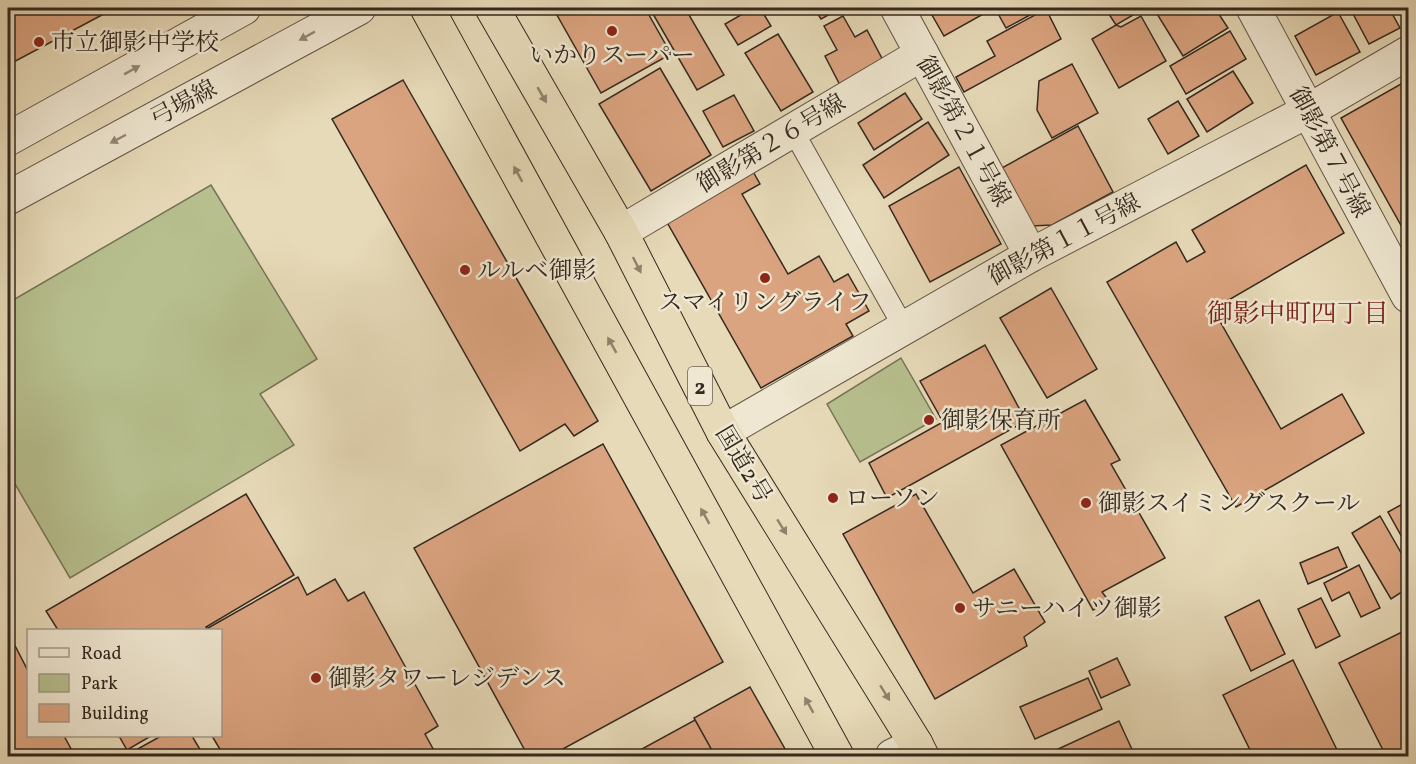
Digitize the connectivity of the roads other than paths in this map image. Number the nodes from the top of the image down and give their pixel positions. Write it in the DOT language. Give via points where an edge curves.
graph roads {
  1 [pos="244,8"];
  2 [pos="359,8"];
  3 [pos="427,8"];
  4 [pos="492,8"];
  5 [pos="897,8"];
  6 [pos="1252,8"];
  7 [pos="1408,53"];
  8 [pos="922,54"];
  9 [pos="1308,111"];
  10 [pos="792,129"];
  11 [pos="8,139"];
  12 [pos="8,198"];
  13 [pos="621,232"];
  14 [pos="1031,255"];
  15 [pos="1408,296"];
  16 [pos="904,328"];
  17 [pos="723,432"];
  18 [pos="910,752"];
  19 [pos="837,756"];
  11 -- 1 [label="street, one-way"];
  2 -- 12 [label="street, 弓場線, one-way"];
  19 -- 3 [label="highway, one-way"];
  4 -- 13 [label="highway, 国道2号 / 2, one-way"];
  5 -- 8 [label="street, 御影第２１号線"];
  6 -- 9 [label="street, 御影第７号線"];
  7 -- 9 [label="street, 御影第１１号線"];
  8 -- 10 [label="street, 御影第２６号線"];
  8 -- 14 [label="street, 御影第２１号線"];
  9 -- 14 [label="street, 御影第１１号線"];
  9 -- 15 [label="street, 御影第７号線"];
  10 -- 13 [label="street, 御影第２６号線"];
  10 -- 16 [label="lane"];
  13 -- 17 [label="highway, 国道2号 / 2, one-way"];
  14 -- 16 [label="street, 御影第１１号線"];
  16 -- 17 [label="street, 御影第１１号線"];
  17 -- 18 [label="highway, 国道2号 / 2, one-way"];
}
